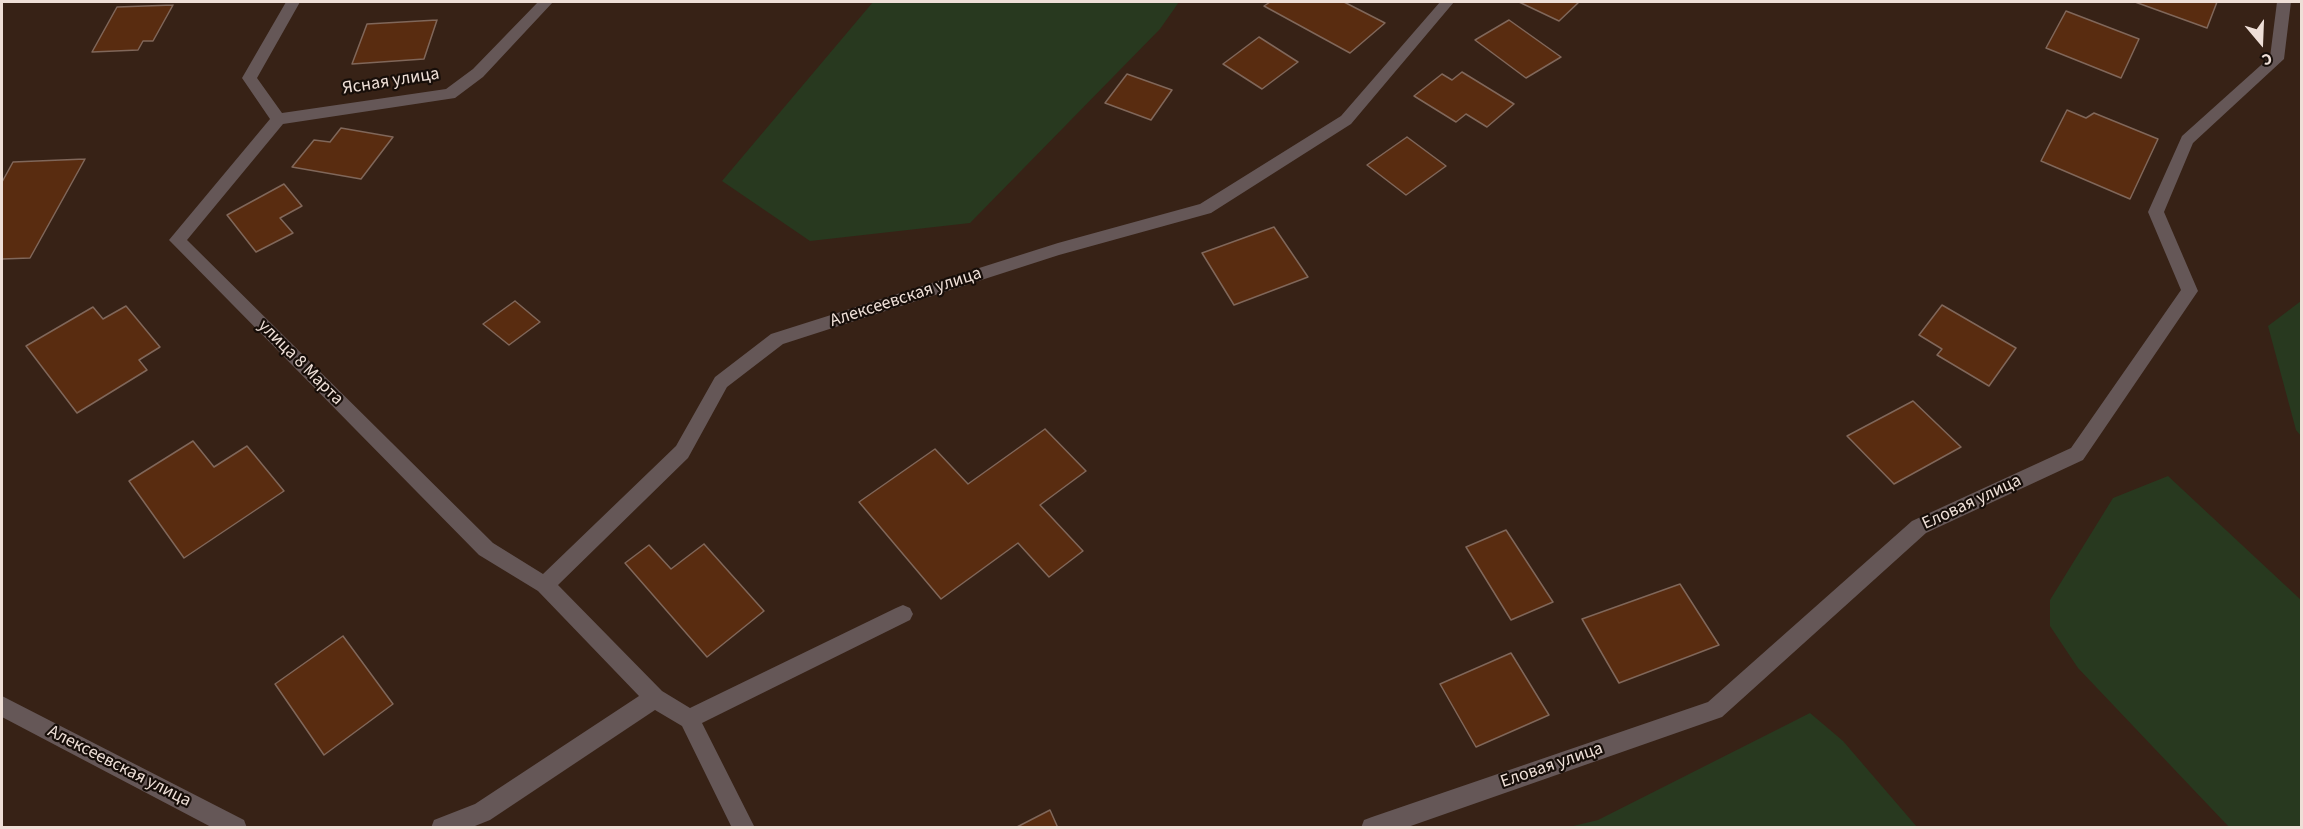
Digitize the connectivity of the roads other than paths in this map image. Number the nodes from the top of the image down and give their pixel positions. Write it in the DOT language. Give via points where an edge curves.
graph roads {
  1 [pos="293,2"];
  2 [pos="546,2"];
  3 [pos="1447,2"];
  4 [pos="2284,2"];
  5 [pos="278,119"];
  6 [pos="545,585"];
  7 [pos="903,614"];
  8 [pos="655,698"];
  9 [pos="2,706"];
  10 [pos="689,719"];
  11 [pos="236,828"];
  12 [pos="442,828"];
  13 [pos="744,828"];
  14 [pos="1372,828"];
  1 -- 5 [label="street" via="249,78"];
  2 -- 5 [label="street, Ясная улица" via="478,73 450,94"];
  3 -- 6 [label="street, Алексеевская улица" via="1346,120 1205,209 1058,249 777,339 721,382 682,452"];
  4 -- 14 [label="street, Еловая улица" via="2277,58 2187,140 2156,212 2190,291 2077,454 1919,527 1715,710"];
  5 -- 6 [label="street, улица 8 Марта" via="177,240 486,549"];
  6 -- 8 [label="street"];
  7 -- 10 [label="street"];
  8 -- 10 [label="street"];
  8 -- 12 [label="street" via="482,812"];
  9 -- 11 [label="street, Алексеевская улица"];
  10 -- 13 [label="street"];
}
